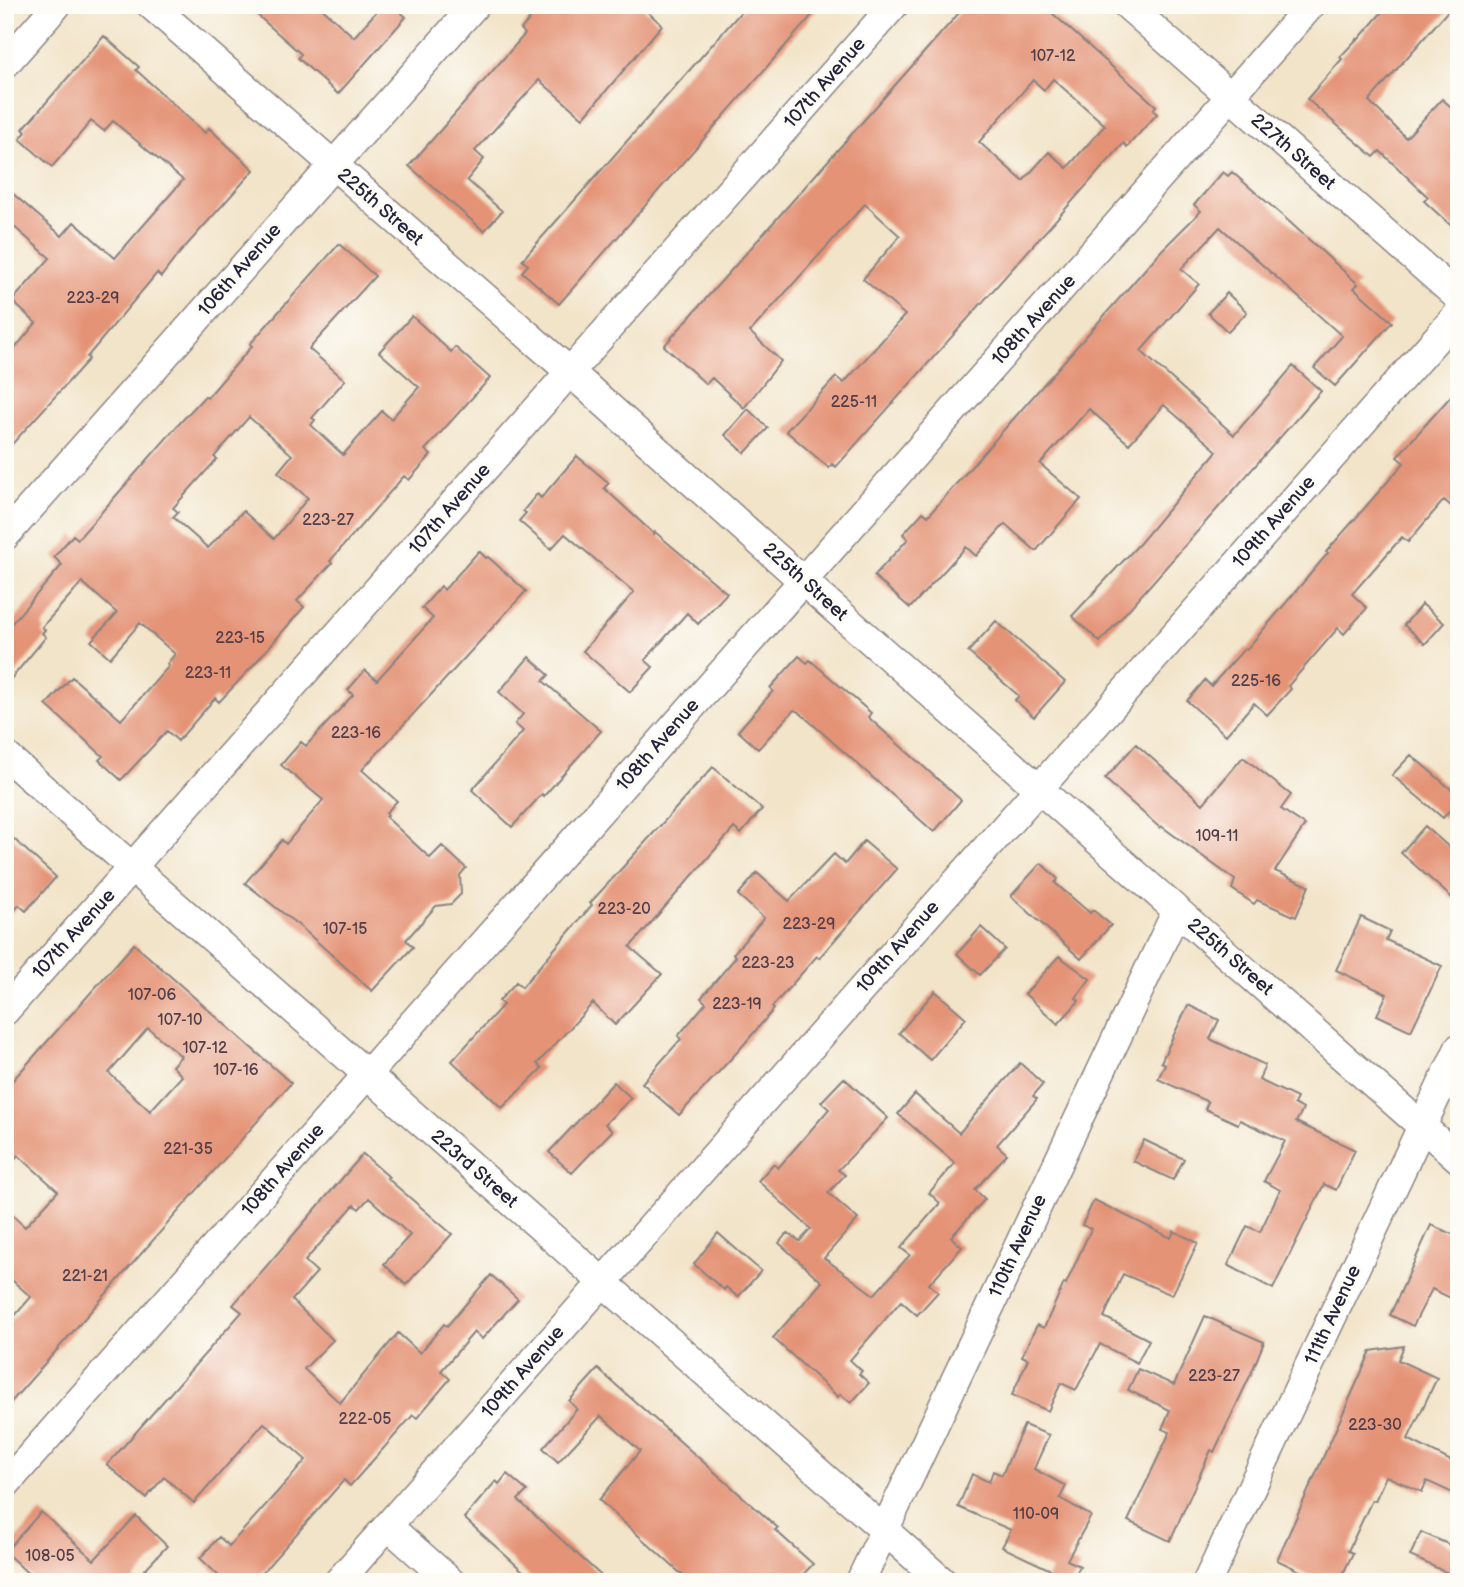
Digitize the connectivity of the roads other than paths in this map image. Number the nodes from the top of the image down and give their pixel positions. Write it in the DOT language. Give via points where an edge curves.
graph roads {
  1 [pos="57,5"];
  2 [pos="151,5"];
  3 [pos="475,5"];
  4 [pos="894,5"];
  5 [pos="1127,5"];
  6 [pos="1311,5"];
  7 [pos="5,64"];
  8 [pos="1231,97"];
  9 [pos="333,165"];
  10 [pos="1459,298"];
  11 [pos="1459,313"];
  12 [pos="570,372"];
  13 [pos="5,536"];
  14 [pos="803,581"];
  15 [pos="5,755"];
  16 [pos="1038,789"];
  17 [pos="132,868"];
  18 [pos="1177,910"];
  19 [pos="5,1012"];
  20 [pos="1459,1048"];
  21 [pos="367,1075"];
  22 [pos="1422,1126"];
  23 [pos="1459,1159"];
  24 [pos="603,1283"];
  25 [pos="5,1485"];
  26 [pos="388,1526"];
  27 [pos="885,1530"];
  28 [pos="338,1582"];
  29 [pos="451,1582"];
  30 [pos="860,1582"];
  31 [pos="943,1582"];
  32 [pos="1207,1582"];
  1 -- 7 [label="street"];
  2 -- 9 [label="street, 225th Street"];
  3 -- 9 [label="street, 106th Avenue"];
  4 -- 12 [label="street, 107th Avenue"];
  5 -- 8 [label="street, 227th Street"];
  6 -- 8 [label="street, 108th Avenue"];
  8 -- 10 [label="street, 227th Street"];
  8 -- 14 [label="street, 108th Avenue"];
  9 -- 12 [label="street, 225th Street"];
  9 -- 13 [label="street, 106th Avenue"];
  11 -- 16 [label="street, 109th Avenue"];
  12 -- 14 [label="street, 225th Street"];
  12 -- 17 [label="street, 107th Avenue"];
  14 -- 16 [label="street, 225th Street"];
  14 -- 21 [label="street, 108th Avenue"];
  15 -- 17 [label="street, 223rd Street"];
  16 -- 18 [label="street, 225th Street"];
  16 -- 24 [label="street, 109th Avenue"];
  17 -- 19 [label="street, 107th Avenue"];
  17 -- 21 [label="street, 223rd Street"];
  18 -- 22 [label="street, 225th Street"];
  18 -- 27 [label="street, 110th Avenue"];
  20 -- 22 [label="street, 111th Avenue"];
  21 -- 24 [label="street, 223rd Street"];
  21 -- 25 [label="street, 108th Avenue"];
  22 -- 23 [label="street, 225th Street"];
  22 -- 32 [label="street, 111th Avenue"];
  24 -- 26 [label="street, 109th Avenue"];
  24 -- 27 [label="street, 223rd Street"];
  26 -- 28 [label="street, 109th Avenue"];
  26 -- 29 [label="street"];
  27 -- 30 [label="street, 110th Avenue"];
  27 -- 31 [label="street, 223rd Street"];
}
